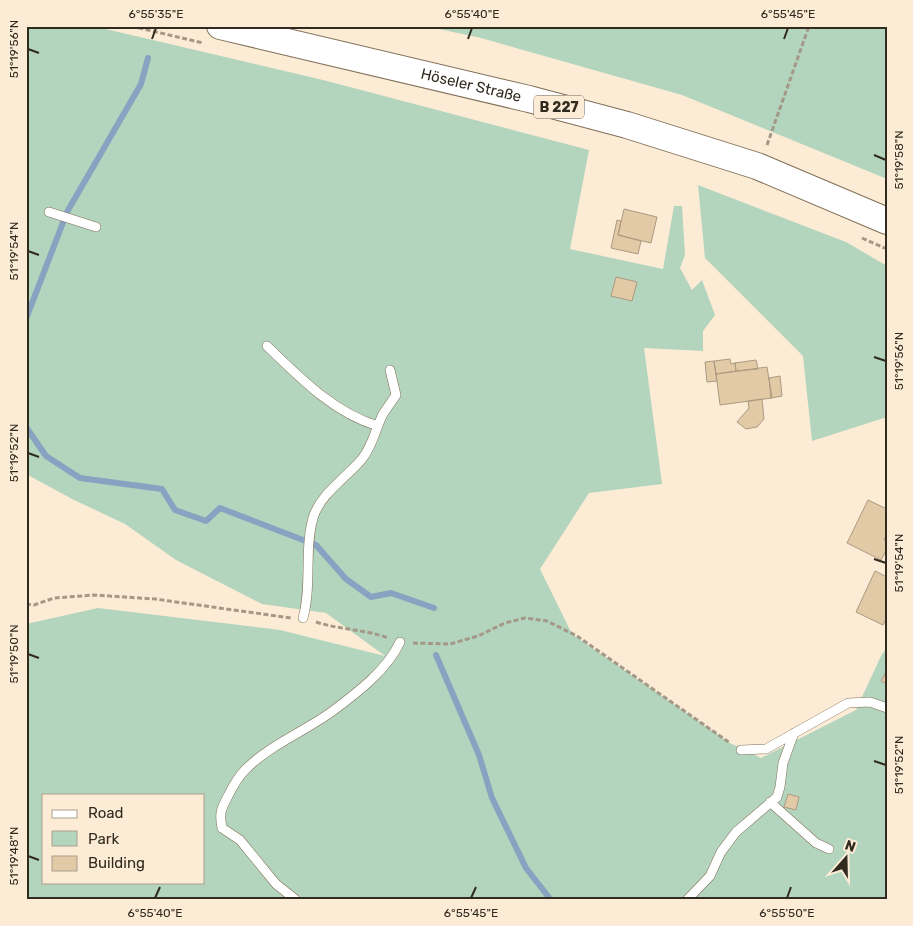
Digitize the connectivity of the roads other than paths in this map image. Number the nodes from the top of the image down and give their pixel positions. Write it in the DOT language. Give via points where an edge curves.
graph roads {
  1 [pos="214,35"];
  2 [pos="50,212"];
  3 [pos="887,222"];
  4 [pos="96,227"];
  5 [pos="267,346"];
  6 [pos="390,370"];
  7 [pos="378,426"];
  8 [pos="303,618"];
  9 [pos="400,642"];
  10 [pos="887,708"];
  11 [pos="794,733"];
  12 [pos="742,750"];
  13 [pos="770,802"];
  14 [pos="829,849"];
  15 [pos="296,900"];
  16 [pos="687,900"];
  1 -- 3 [label="main road, Höseler Straße / B 227" via="538,101 627,125 757,166"];
  2 -- 4 [label="lane"];
  5 -- 7 [label="lane" via="307,385 349,413"];
  6 -- 7 [label="lane" via="396,395"];
  7 -- 8 [label="lane" via="361,459 316,510 308,548 307,603"];
  9 -- 15 [label="lane" via="386,665 334,710 249,767 236,782 219,816 222,828 240,840 276,884"];
  10 -- 11 [label="lane" via="870,702 848,703"];
  11 -- 12 [label="lane" via="766,749"];
  11 -- 13 [label="lane" via="777,797"];
  13 -- 14 [label="lane" via="816,842"];
  13 -- 16 [label="lane" via="736,832 721,852 710,876"];
}
